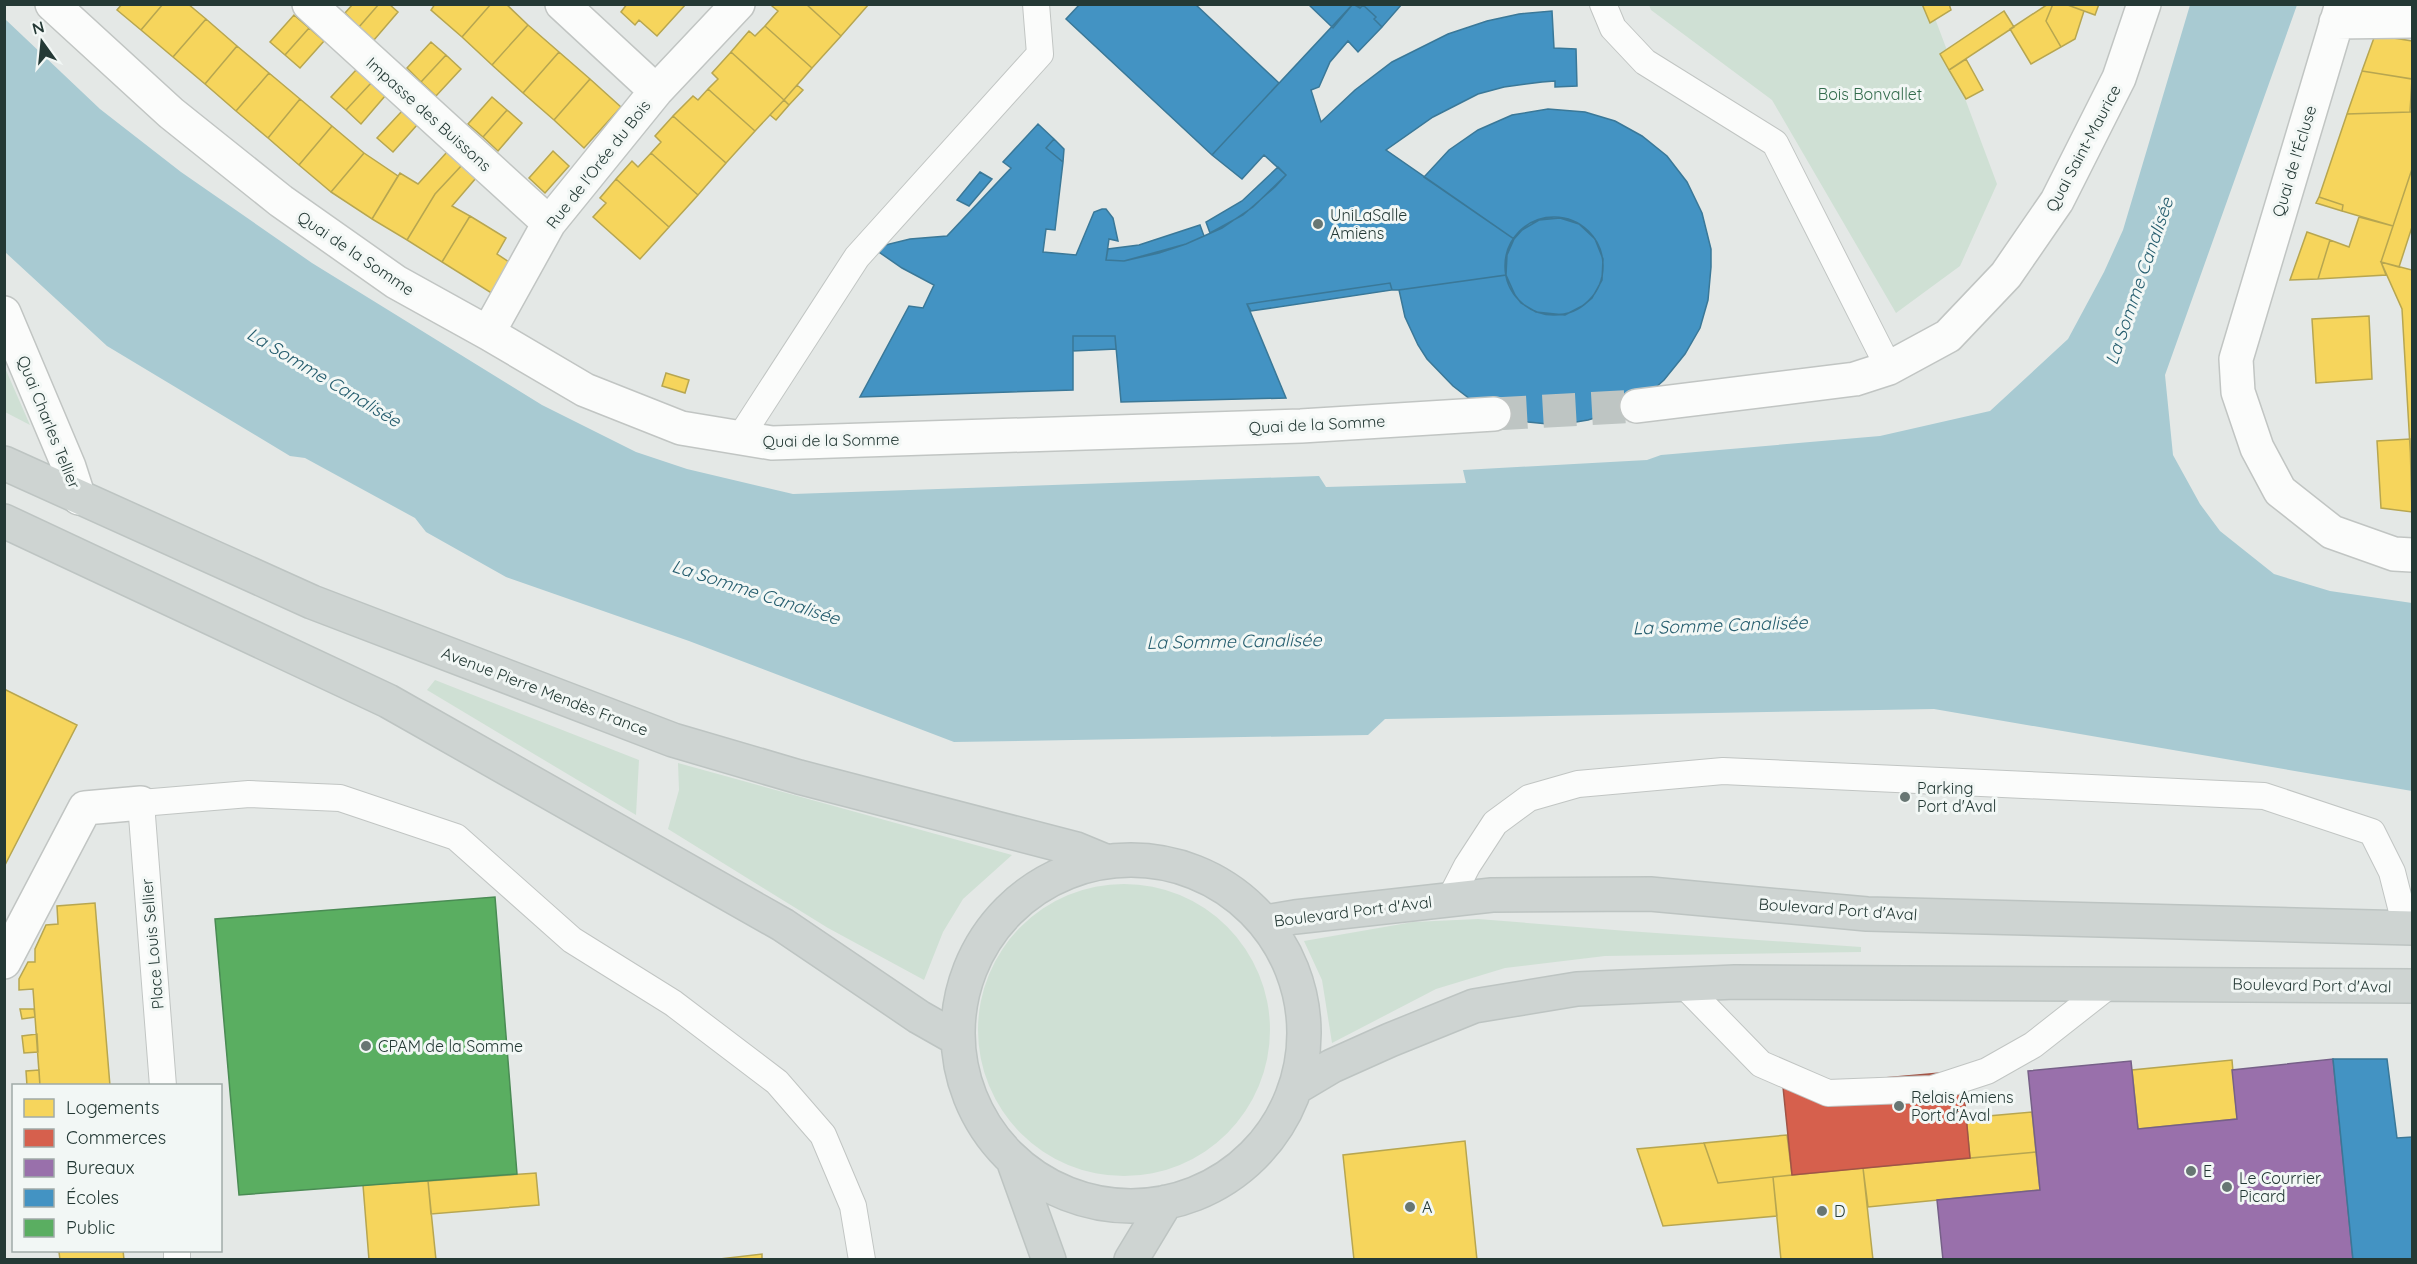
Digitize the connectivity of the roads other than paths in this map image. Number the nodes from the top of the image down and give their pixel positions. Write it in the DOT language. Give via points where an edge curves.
graph roads {
  1 [pos="51,4"];
  2 [pos="309,4"];
  3 [pos="562,4"];
  4 [pos="738,4"];
  5 [pos="1036,4"];
  6 [pos="1603,4"];
  7 [pos="2144,4"];
  8 [pos="2339,13"];
  9 [pos="2412,21"];
  10 [pos="656,91"];
  11 [pos="549,223"];
  12 [pos="4,313"];
  13 [pos="488,333"];
  14 [pos="1889,368"];
  15 [pos="1637,406"];
  16 [pos="1494,414"];
  17 [pos="739,439"];
  18 [pos="4,463"];
  19 [pos="79,498"];
  20 [pos="4,521"];
  21 [pos="2412,555"];
  22 [pos="141,803"];
  23 [pos="1105,861"];
  24 [pos="1450,899"];
  25 [pos="1265,922"];
  26 [pos="2409,928"];
  27 [pos="4,962"];
  28 [pos="2112,983"];
  29 [pos="1684,985"];
  30 [pos="2412,986"];
  31 [pos="956,1038"];
  32 [pos="163,1084"];
  33 [pos="1295,1088"];
  34 [pos="1013,1160"];
  35 [pos="1166,1202"];
  36 [pos="862,1260"];
  37 [pos="1048,1260"];
  38 [pos="1131,1260"];
  1 -- 13 [label="street, Quai de la Somme" via="171,113 281,201 396,282"];
  2 -- 11 [label="street, Impasse des Buissons"];
  3 -- 10 [label="street, Rue de l'Orée du Bois"];
  4 -- 10 [label="street, Rue de l'Orée du Bois"];
  5 -- 17 [label="lane" via="1040,54 857,257"];
  6 -- 14 [label="lane" via="1613,28 1645,62 1775,143"];
  7 -- 14 [label="street, Quai Saint-Maurice" via="2119,78 2063,191 2006,275 1948,336"];
  8 -- 9 [label="street"];
  8 -- 21 [label="street, Quai de l'Écluse" via="2236,359 2238,392 2257,448 2280,492 2332,532 2394,554"];
  10 -- 11 [label="street, Rue de l'Orée du Bois"];
  11 -- 13 [label="street, Rue de l'Orée du Bois"];
  12 -- 19 [label="street, Quai Charles Tellier"];
  13 -- 17 [label="street, Quai de la Somme" via="585,390 681,428"];
  14 -- 15 [label="street, Quai Saint-Maurice" via="1855,379"];
  16 -- 17 [label="street, Quai de la Somme" via="1301,426 1042,435 772,443"];
  18 -- 19 [label="main road, Avenue Pierre Mendès France"];
  19 -- 23 [label="main road, Avenue Pierre Mendès France" via="312,602 673,740 1076,849"];
  20 -- 31 [label="main road" via="388,701 783,926"];
  22 -- 27 [label="street" via="85,807"];
  22 -- 32 [label="lane, Place Louis Sellier"];
  22 -- 36 [label="lane" via="249,794 340,798 456,837 572,940 673,1003 777,1082 823,1135 853,1206"];
  23 -- 25 [label="main road" via="1141,859 1176,865 1210,878 1240,898"];
  23 -- 31 [label="main road" via="1057,875 1015,903 982,942 962,988"];
  24 -- 25 [label="main road, Boulevard Port d'Aval"];
  24 -- 26 [label="main road, Boulevard Port d'Aval" via="1650,894 1867,914"];
  24 -- 26 [label="lane" via="1495,823 1529,798 1578,784 1723,771 2264,796 2372,832 2392,872"];
  25 -- 33 [label="main road" via="1288,960 1302,1002 1304,1045"];
  28 -- 29 [label="main road, Boulevard Port d'Aval"];
  28 -- 29 [label="lane" via="2033,1045 1987,1071 1932,1089 1828,1093 1761,1064"];
  28 -- 30 [label="main road, Boulevard Port d'Aval"];
  29 -- 33 [label="main road, Boulevard Port d'Aval" via="1576,989 1474,1006 1332,1066"];
  31 -- 34 [label="main road" via="964,1083 983,1125"];
  33 -- 35 [label="main road" via="1278,1125 1252,1156 1219,1182"];
  34 -- 35 [label="main road" via="1034,1178 1084,1200 1139,1206"];
  34 -- 37 [label="main road"];
  35 -- 38 [label="main road"];
}
